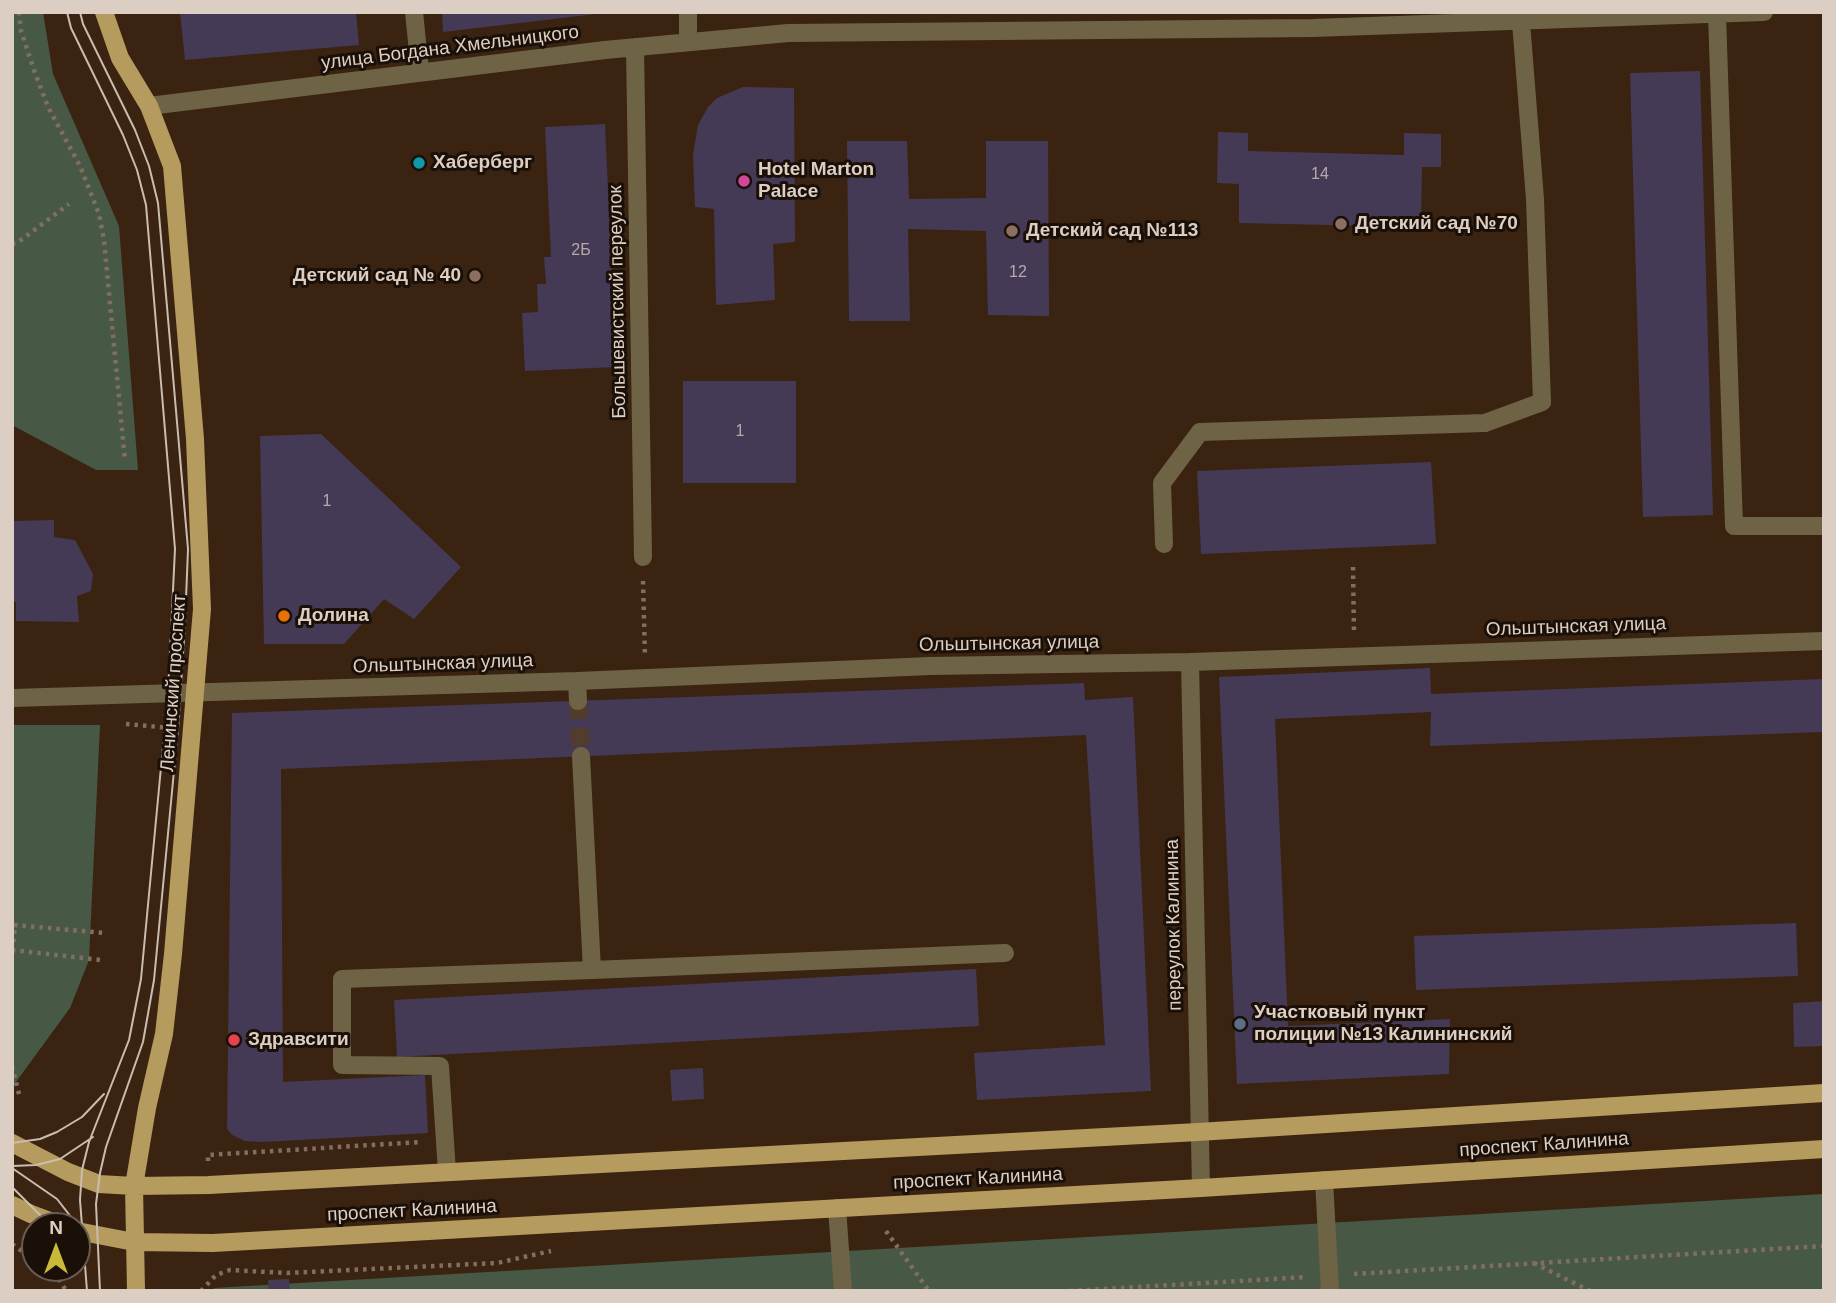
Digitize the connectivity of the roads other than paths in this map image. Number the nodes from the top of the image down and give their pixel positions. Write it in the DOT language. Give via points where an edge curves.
graph roads {
  1 [pos="104,12"];
  2 [pos="414,12"];
  3 [pos="688,12"];
  4 [pos="1763,12"];
  5 [pos="1717,14"];
  6 [pos="1312,20"];
  7 [pos="1061,21"];
  8 [pos="1521,22"];
  9 [pos="688,41"];
  10 [pos="635,47"];
  11 [pos="420,71"];
  12 [pos="149,106"];
  13 [pos="1824,526"];
  14 [pos="1164,544"];
  15 [pos="643,557"];
  16 [pos="1824,641"];
  17 [pos="1190,662"];
  18 [pos="577,681"];
  19 [pos="196,693"];
  20 [pos="12,698"];
  21 [pos="578,701"];
  22 [pos="581,756"];
  23 [pos="1005,953"];
  24 [pos="592,970"];
  25 [pos="1824,1093"];
  26 [pos="1198,1132"];
  27 [pos="12,1143"];
  28 [pos="1824,1149"];
  29 [pos="447,1172"];
  30 [pos="1324,1180"];
  31 [pos="134,1186"];
  32 [pos="1201,1188"];
  33 [pos="837,1208"];
  34 [pos="91,1234"];
  35 [pos="134,1242"];
  36 [pos="136,1291"];
  37 [pos="843,1291"];
  38 [pos="1330,1291"];
  1 -- 12 [label="main road, Ленинский проспект" via="120,58"];
  2 -- 11 [label="street"];
  3 -- 9 [label="street"];
  4 -- 5 [label="street, улица Богдана Хмельницкого"];
  5 -- 8 [label="street, улица Богдана Хмельницкого"];
  5 -- 13 [label="street" via="1734,526"];
  6 -- 7 [label="street, улица Богдана Хмельницкого" via="1101,32"];
  6 -- 8 [label="street, улица Богдана Хмельницкого"];
  7 -- 9 [label="street, улица Богдана Хмельницкого"];
  8 -- 14 [label="street" via="1535,199 1542,402 1485,423 1200,432 1162,483"];
  9 -- 10 [label="street, улица Богдана Хмельницкого"];
  10 -- 11 [label="street, улица Богдана Хмельницкого"];
  10 -- 15 [label="street, Большевистский переулок"];
  11 -- 12 [label="street, улица Богдана Хмельницкого"];
  12 -- 19 [label="main road, Ленинский проспект" via="172,166 195,439 202,609"];
  16 -- 17 [label="street, Ольштынская улица"];
  17 -- 18 [label="street, Ольштынская улица" via="930,666"];
  17 -- 26 [label="street, переулок Калинина"];
  18 -- 19 [label="street, Ольштынская улица"];
  18 -- 21 [label="street"];
  19 -- 20 [label="street, Ольштынская улица"];
  19 -- 31 [label="main road, Ленинский проспект" via="164,1034"];
  22 -- 24 [label="street"];
  23 -- 24 [label="street"];
  24 -- 29 [label="street" via="342,979 342,1065 440,1066"];
  25 -- 26 [label="main road, проспект Калинина"];
  26 -- 29 [label="main road, проспект Калинина"];
  26 -- 32 [label="street, переулок Калинина"];
  27 -- 31 [label="main road, проспект Калинина" via="99,1184"];
  28 -- 30 [label="main road, проспект Калинина"];
  29 -- 31 [label="main road, проспект Калинина"];
  30 -- 32 [label="main road, проспект Калинина"];
  30 -- 38 [label="street"];
  31 -- 35 [label="main road, Ленинский проспект"];
  32 -- 33 [label="main road, проспект Калинина"];
  33 -- 35 [label="main road, проспект Калинина" via="213,1243"];
  33 -- 37 [label="street"];
  34 -- 35 [label="main road, проспект Калинина"];
  35 -- 36 [label="main road, Ленинский проспект"];
}
